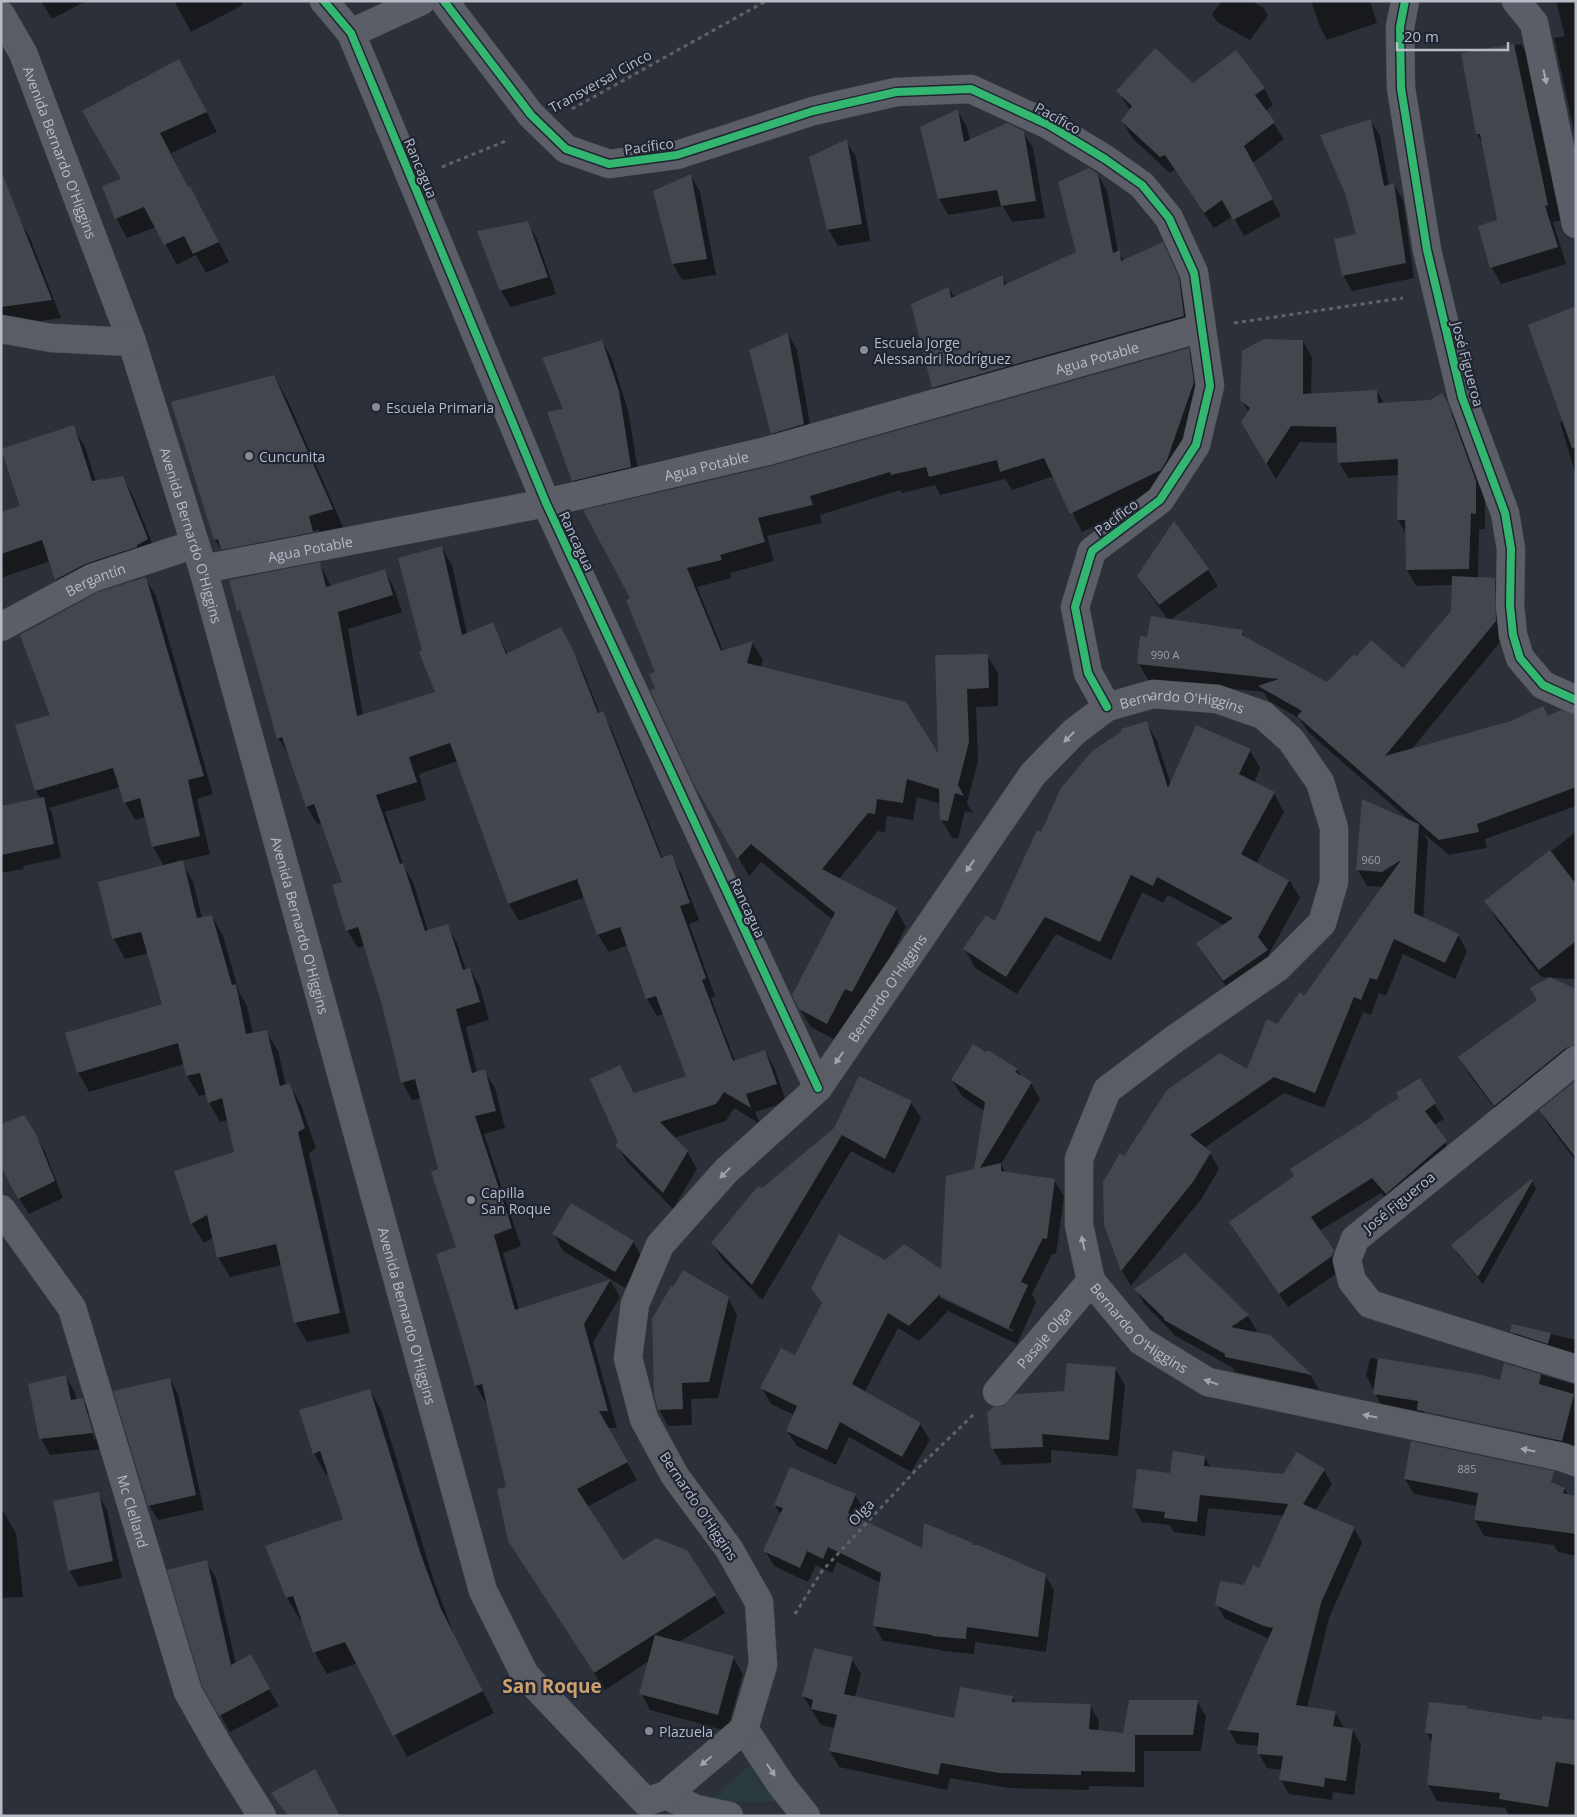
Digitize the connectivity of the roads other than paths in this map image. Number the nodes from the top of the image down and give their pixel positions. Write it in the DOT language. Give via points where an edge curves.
graph roads {
  1 [pos="324,1"];
  2 [pos="421,1"];
  3 [pos="444,1"];
  4 [pos="1405,1"];
  5 [pos="1516,1"];
  6 [pos="1,15"];
  7 [pos="351,33"];
  8 [pos="1576,224"];
  9 [pos="1201,328"];
  10 [pos="1,329"];
  11 [pos="132,342"];
  12 [pos="546,503"];
  13 [pos="199,556"];
  14 [pos="1,626"];
  15 [pos="1576,700"];
  16 [pos="1107,707"];
  17 [pos="1576,1060"];
  18 [pos="818,1088"];
  19 [pos="1,1209"];
  20 [pos="1091,1281"];
  21 [pos="1576,1369"];
  22 [pos="997,1392"];
  23 [pos="1576,1462"];
  24 [pos="744,1729"];
  25 [pos="647,1807"];
  26 [pos="262,1816"];
  27 [pos="729,1816"];
  28 [pos="806,1816"];
  1 -- 7 [label="street, Rancagua"];
  2 -- 7 [label="street"];
  3 -- 9 [label="street, Pacífico" via="542,126 566,149 609,164 677,156 813,111 896,92 971,89 1048,125 1142,184 1169,218 1194,273"];
  4 -- 15 [label="street, José Figueroa" via="1400,27 1401,88 1427,250 1462,397 1505,514 1511,549 1513,635 1520,658 1543,685"];
  5 -- 8 [label="street, one-way" via="1534,23"];
  6 -- 11 [label="main road, Avenida Bernardo O'Higgins" via="23,53"];
  7 -- 12 [label="street, Rancagua"];
  9 -- 12 [label="street, Agua Potable" via="767,451"];
  9 -- 16 [label="street, Pacífico" via="1210,386 1196,445 1160,500 1092,551 1075,606 1088,673"];
  10 -- 11 [label="main road" via="51,338"];
  11 -- 13 [label="main road, Avenida Bernardo O'Higgins"];
  12 -- 13 [label="street, Agua Potable"];
  12 -- 18 [label="street, Rancagua"];
  13 -- 14 [label="street, Bergantín" via="92,578"];
  13 -- 25 [label="main road, Avenida Bernardo O'Higgins" via="483,1591 525,1675"];
  16 -- 18 [label="main road, Bernardo O'Higgins, one-way" via="1074,732 1033,774"];
  20 -- 16 [label="main road, Bernardo O'Higgins, one-way" via="1080,1225 1078,1160 1107,1090 1277,968 1322,923 1334,882 1334,828 1320,782 1291,740 1262,715 1217,699 1153,694"];
  17 -- 21 [label="street, José Figueroa" via="1354,1239 1347,1260 1352,1281 1370,1304"];
  18 -- 24 [label="main road, Bernardo O'Higgins, one-way" via="726,1171 660,1245 635,1304 628,1358 644,1419 675,1476 729,1549 759,1602 763,1665"];
  19 -- 26 [label="street, Mc Clelland" via="72,1308 188,1692"];
  20 -- 22 [label="street, Pasaje Olga"];
  23 -- 20 [label="main road, Bernardo O'Higgins, one-way" via="1208,1382 1141,1341"];
  24 -- 25 [label="main road, one-way"];
  24 -- 28 [label="main road, one-way"];
  25 -- 27 [label="main road, Avenida Bernardo O'Higgins"];
}
